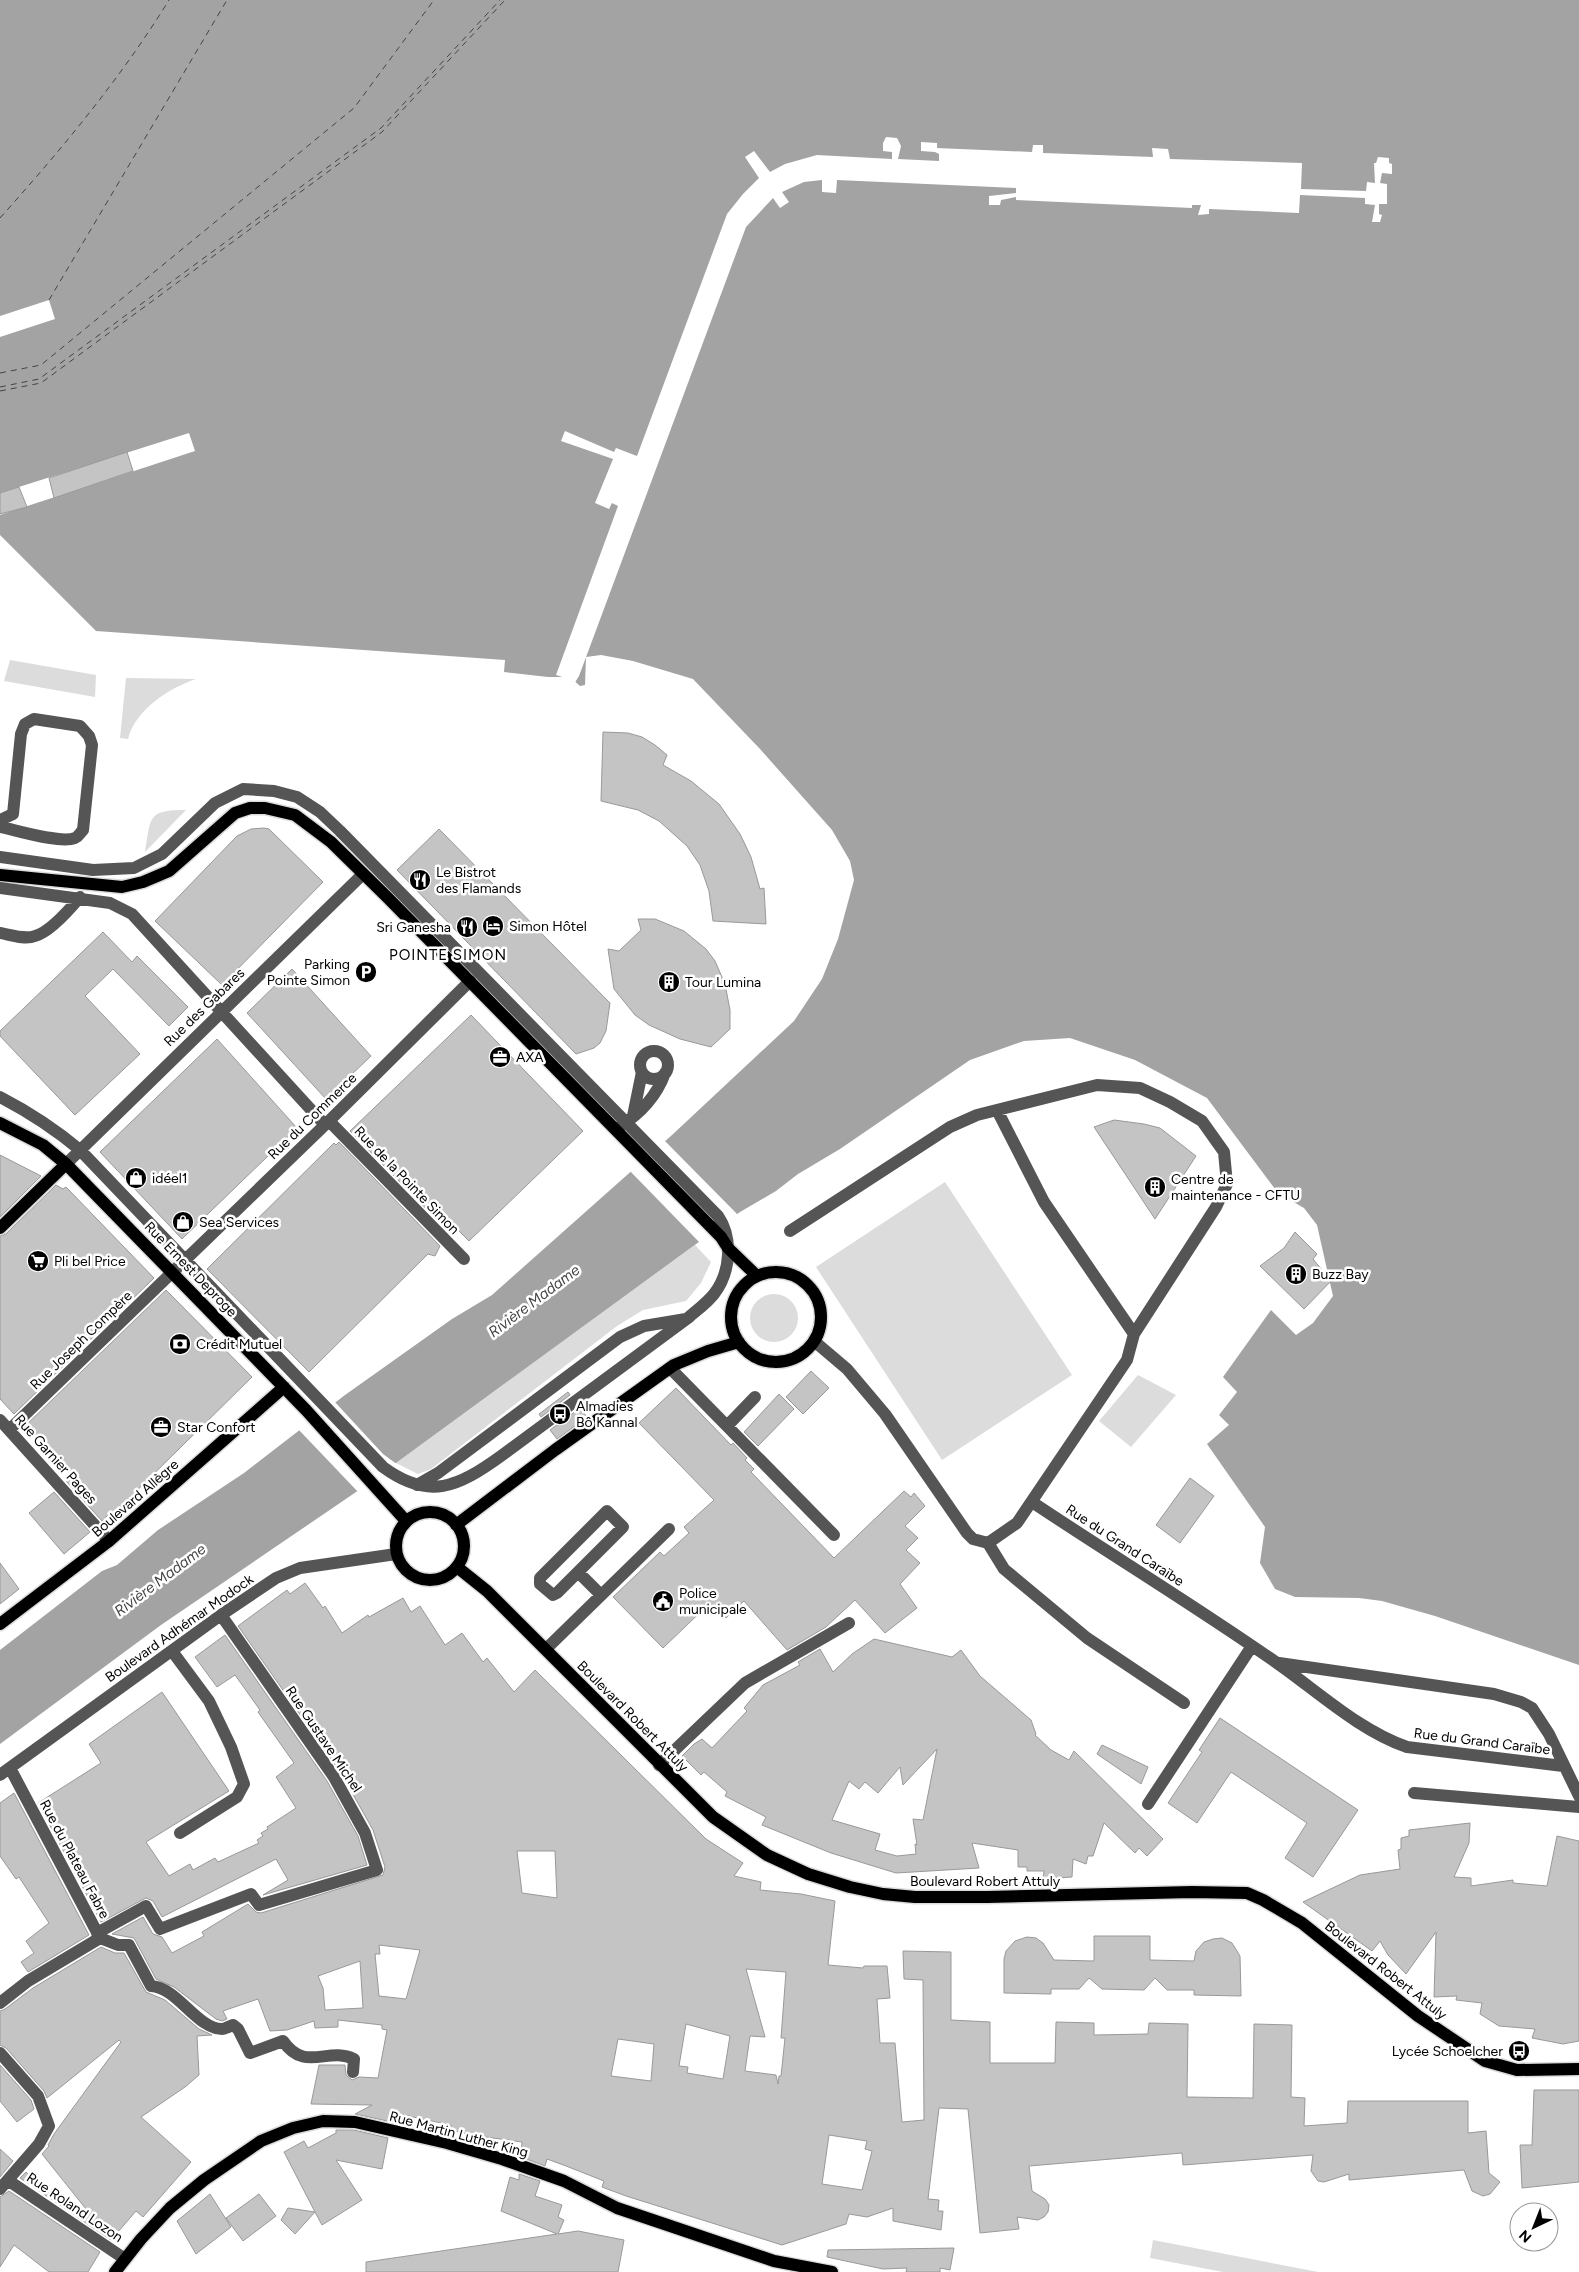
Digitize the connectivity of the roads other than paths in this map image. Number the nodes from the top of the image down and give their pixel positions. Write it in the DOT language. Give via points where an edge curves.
graph roads {
  1 [pos="0,820"];
  2 [pos="0,827"];
  3 [pos="0,857"];
  4 [pos="363,874"];
  5 [pos="0,875"];
  6 [pos="0,888"];
  7 [pos="80,897"];
  8 [pos="0,933"];
  9 [pos="470,981"];
  10 [pos="222,1011"];
  11 [pos="642,1072"];
  12 [pos="666,1073"];
  13 [pos="0,1097"];
  14 [pos="997,1110"];
  15 [pos="630,1119"];
  16 [pos="0,1123"];
  17 [pos="327,1123"];
  18 [pos="615,1130"];
  19 [pos="80,1150"];
  20 [pos="66,1164"];
  21 [pos="0,1228"];
  22 [pos="790,1231"];
  23 [pos="723,1235"];
  24 [pos="728,1248"];
  25 [pos="464,1259"];
  26 [pos="186,1260"];
  27 [pos="173,1272"];
  28 [pos="757,1276"];
  29 [pos="688,1318"];
  30 [pos="1134,1334"];
  31 [pos="814,1341"];
  32 [pos="739,1342"];
  33 [pos="670,1368"];
  34 [pos="284,1387"];
  35 [pos="755,1397"];
  36 [pos="0,1420"];
  37 [pos="727,1426"];
  38 [pos="9,1430"];
  39 [pos="417,1485"];
  40 [pos="1032,1502"];
  41 [pos="406,1521"];
  42 [pos="456,1525"];
  43 [pos="669,1528"];
  44 [pos="834,1535"];
  45 [pos="109,1541"];
  46 [pos="988,1543"];
  47 [pos="396,1554"];
  48 [pos="457,1567"];
  49 [pos="578,1572"];
  50 [pos="601,1595"];
  51 [pos="221,1615"];
  52 [pos="849,1623"];
  53 [pos="0,1624"];
  54 [pos="1252,1646"];
  55 [pos="546,1649"];
  56 [pos="172,1651"];
  57 [pos="1277,1663"];
  58 [pos="1184,1703"];
  59 [pos="659,1765"];
  60 [pos="1563,1766"];
  61 [pos="5,1772"];
  62 [pos="1414,1793"];
  63 [pos="1579,1796"];
  64 [pos="1148,1804"];
  65 [pos="1579,1807"];
  66 [pos="180,1833"];
  67 [pos="98,1936"];
  68 [pos="0,2003"];
  69 [pos="0,2052"];
  70 [pos="1579,2069"];
  71 [pos="353,2072"];
  72 [pos="4,2185"];
  73 [pos="125,2259"];
  74 [pos="115,2272"];
  75 [pos="832,2272"];
  1 -- 2 [label="street" via="13,814 20,734 25,724 34,719 80,726 92,745 83,830 72,839 44,837"];
  3 -- 15 [label="street" via="93,870 134,868 162,854 215,803 243,789 274,791 297,797 366,849"];
  4 -- 5 [label="main road" via="295,815 250,808 234,813 169,871 131,886 108,887"];
  4 -- 9 [label="main road"];
  4 -- 10 [label="street, Rue des Gabares"];
  6 -- 7 [label="street, Rue de la Pointe Simon"];
  7 -- 8 [label="street" via="67,912 36,936 26,938"];
  7 -- 10 [label="street, Rue de la Pointe Simon" via="110,903 132,914"];
  9 -- 17 [label="street, Rue du Commerce"];
  9 -- 18 [label="main road"];
  10 -- 17 [label="street, Rue de la Pointe Simon"];
  10 -- 19 [label="street, Rue des Gabares"];
  11 -- 12 [label="street" via="654,1079"];
  11 -- 12 [label="street" via="641,1059 646,1053 656,1051 667,1059"];
  11 -- 15 [label="street"];
  12 -- 15 [label="street" via="652,1098"];
  13 -- 19 [label="street" via="24,1109"];
  14 -- 22 [label="street" via="950,1127"];
  14 -- 30 [label="street" via="1044,1202"];
  14 -- 30 [label="street" via="1097,1085 1140,1088 1202,1121 1224,1152 1227,1184 1216,1207"];
  15 -- 18 [label="street"];
  15 -- 23 [label="street" via="649,1146 718,1216"];
  16 -- 20 [label="main road, Rue Ernest Deproge" via="43,1145"];
  17 -- 25 [label="street, Rue de la Pointe Simon"];
  17 -- 26 [label="street, Rue du Commerce"];
  18 -- 23 [label="main road"];
  19 -- 20 [label="street, Rue des Gabares"];
  19 -- 26 [label="street"];
  20 -- 21 [label="main road"];
  20 -- 27 [label="main road, Rue Ernest Deproge"];
  23 -- 24 [label="main road"];
  24 -- 28 [label="main road"];
  24 -- 29 [label="street" via="727,1265 720,1284"];
  26 -- 27 [label="street, Rue du Commerce"];
  26 -- 39 [label="street" via="383,1467"];
  27 -- 34 [label="main road, Rue Ernest Deproge"];
  27 -- 38 [label="street, Rue Joseph Compère"];
  28 -- 31 [label="main road" via="785,1273 810,1287 821,1313 820,1328"];
  28 -- 32 [label="main road" via="736,1297 732,1327"];
  29 -- 39 [label="street" via="661,1321 627,1333 438,1473"];
  29 -- 39 [label="street" via="477,1473 453,1484"];
  30 -- 40 [label="street" via="1127,1360"];
  31 -- 32 [label="main road" via="805,1352 778,1362 756,1357"];
  31 -- 46 [label="street" via="847,1370 885,1414 967,1533 973,1539"];
  32 -- 33 [label="main road" via="708,1351"];
  33 -- 37 [label="street"];
  33 -- 42 [label="main road"];
  34 -- 41 [label="main road, Rue Ernest Deproge"];
  34 -- 45 [label="main road, Boulevard Allègre"];
  35 -- 37 [label="street"];
  36 -- 38 [label="street, Rue Garnier Pages"];
  37 -- 44 [label="street"];
  38 -- 45 [label="street, Rue Garnier Pages"];
  40 -- 46 [label="street" via="1017,1523"];
  40 -- 54 [label="street, Rue du Grand Caraïbe"];
  41 -- 42 [label="main road" via="415,1515 432,1512 448,1517"];
  41 -- 47 [label="main road" via="397,1536"];
  42 -- 48 [label="main road" via="464,1550"];
  43 -- 50 [label="street"];
  45 -- 53 [label="main road, Boulevard Allègre"];
  46 -- 58 [label="street" via="1004,1569 1087,1638"];
  47 -- 48 [label="main road" via="408,1572 418,1578 439,1579"];
  47 -- 51 [label="street, Boulevard Adhémar Modock" via="300,1568 276,1578"];
  48 -- 55 [label="main road, Boulevard Robert Attuly" via="487,1591"];
  49 -- 49 [label="street" via="622,1527 610,1512 604,1512 539,1581 553,1595"];
  49 -- 50 [label="street"];
  50 -- 55 [label="street"];
  51 -- 56 [label="street, Boulevard Adhémar Modock"];
  51 -- 67 [label="street, Rue Gustave Michel" via="334,1778 365,1834 377,1870 259,1905 251,1894 160,1929 146,1906"];
  52 -- 59 [label="street" via="744,1683"];
  54 -- 57 [label="street, Rue du Grand Caraïbe"];
  54 -- 64 [label="street"];
  55 -- 59 [label="main road, Boulevard Robert Attuly"];
  56 -- 61 [label="street, Boulevard Adhémar Modock"];
  56 -- 66 [label="street" via="209,1702 231,1747 244,1784 237,1797"];
  57 -- 60 [label="street, Rue du Grand Caraïbe" via="1392,1742 1407,1747"];
  57 -- 60 [label="street, Rue du Grand Caraïbe" via="1494,1694 1521,1702 1540,1718"];
  59 -- 70 [label="main road, Boulevard Robert Attuly" via="713,1817 767,1855 808,1874 850,1887 915,1897 1247,1893 1302,1923 1418,2016 1485,2061 1517,2070"];
  60 -- 63 [label="street"];
  61 -- 67 [label="street, Rue du Plateau Fabre"];
  62 -- 65 [label="street"];
  67 -- 68 [label="street, Rue du Plateau Fabre"];
  67 -- 71 [label="street" via="118,1945 129,1945 151,1986 179,2001 207,2024 222,2029 233,2025 238,2028 250,2052 283,2042 290,2052 301,2057 345,2055 354,2059"];
  69 -- 72 [label="street" via="38,2096 49,2126 39,2144"];
  72 -- 73 [label="street, Rue Roland Lozon"];
  73 -- 74 [label="main road, Rue Martin Luther King"];
  73 -- 75 [label="main road, Rue Martin Luther King" via="170,2208 204,2180 261,2141 293,2128 323,2121 355,2122 502,2159 564,2181 617,2208 774,2261"];
}
